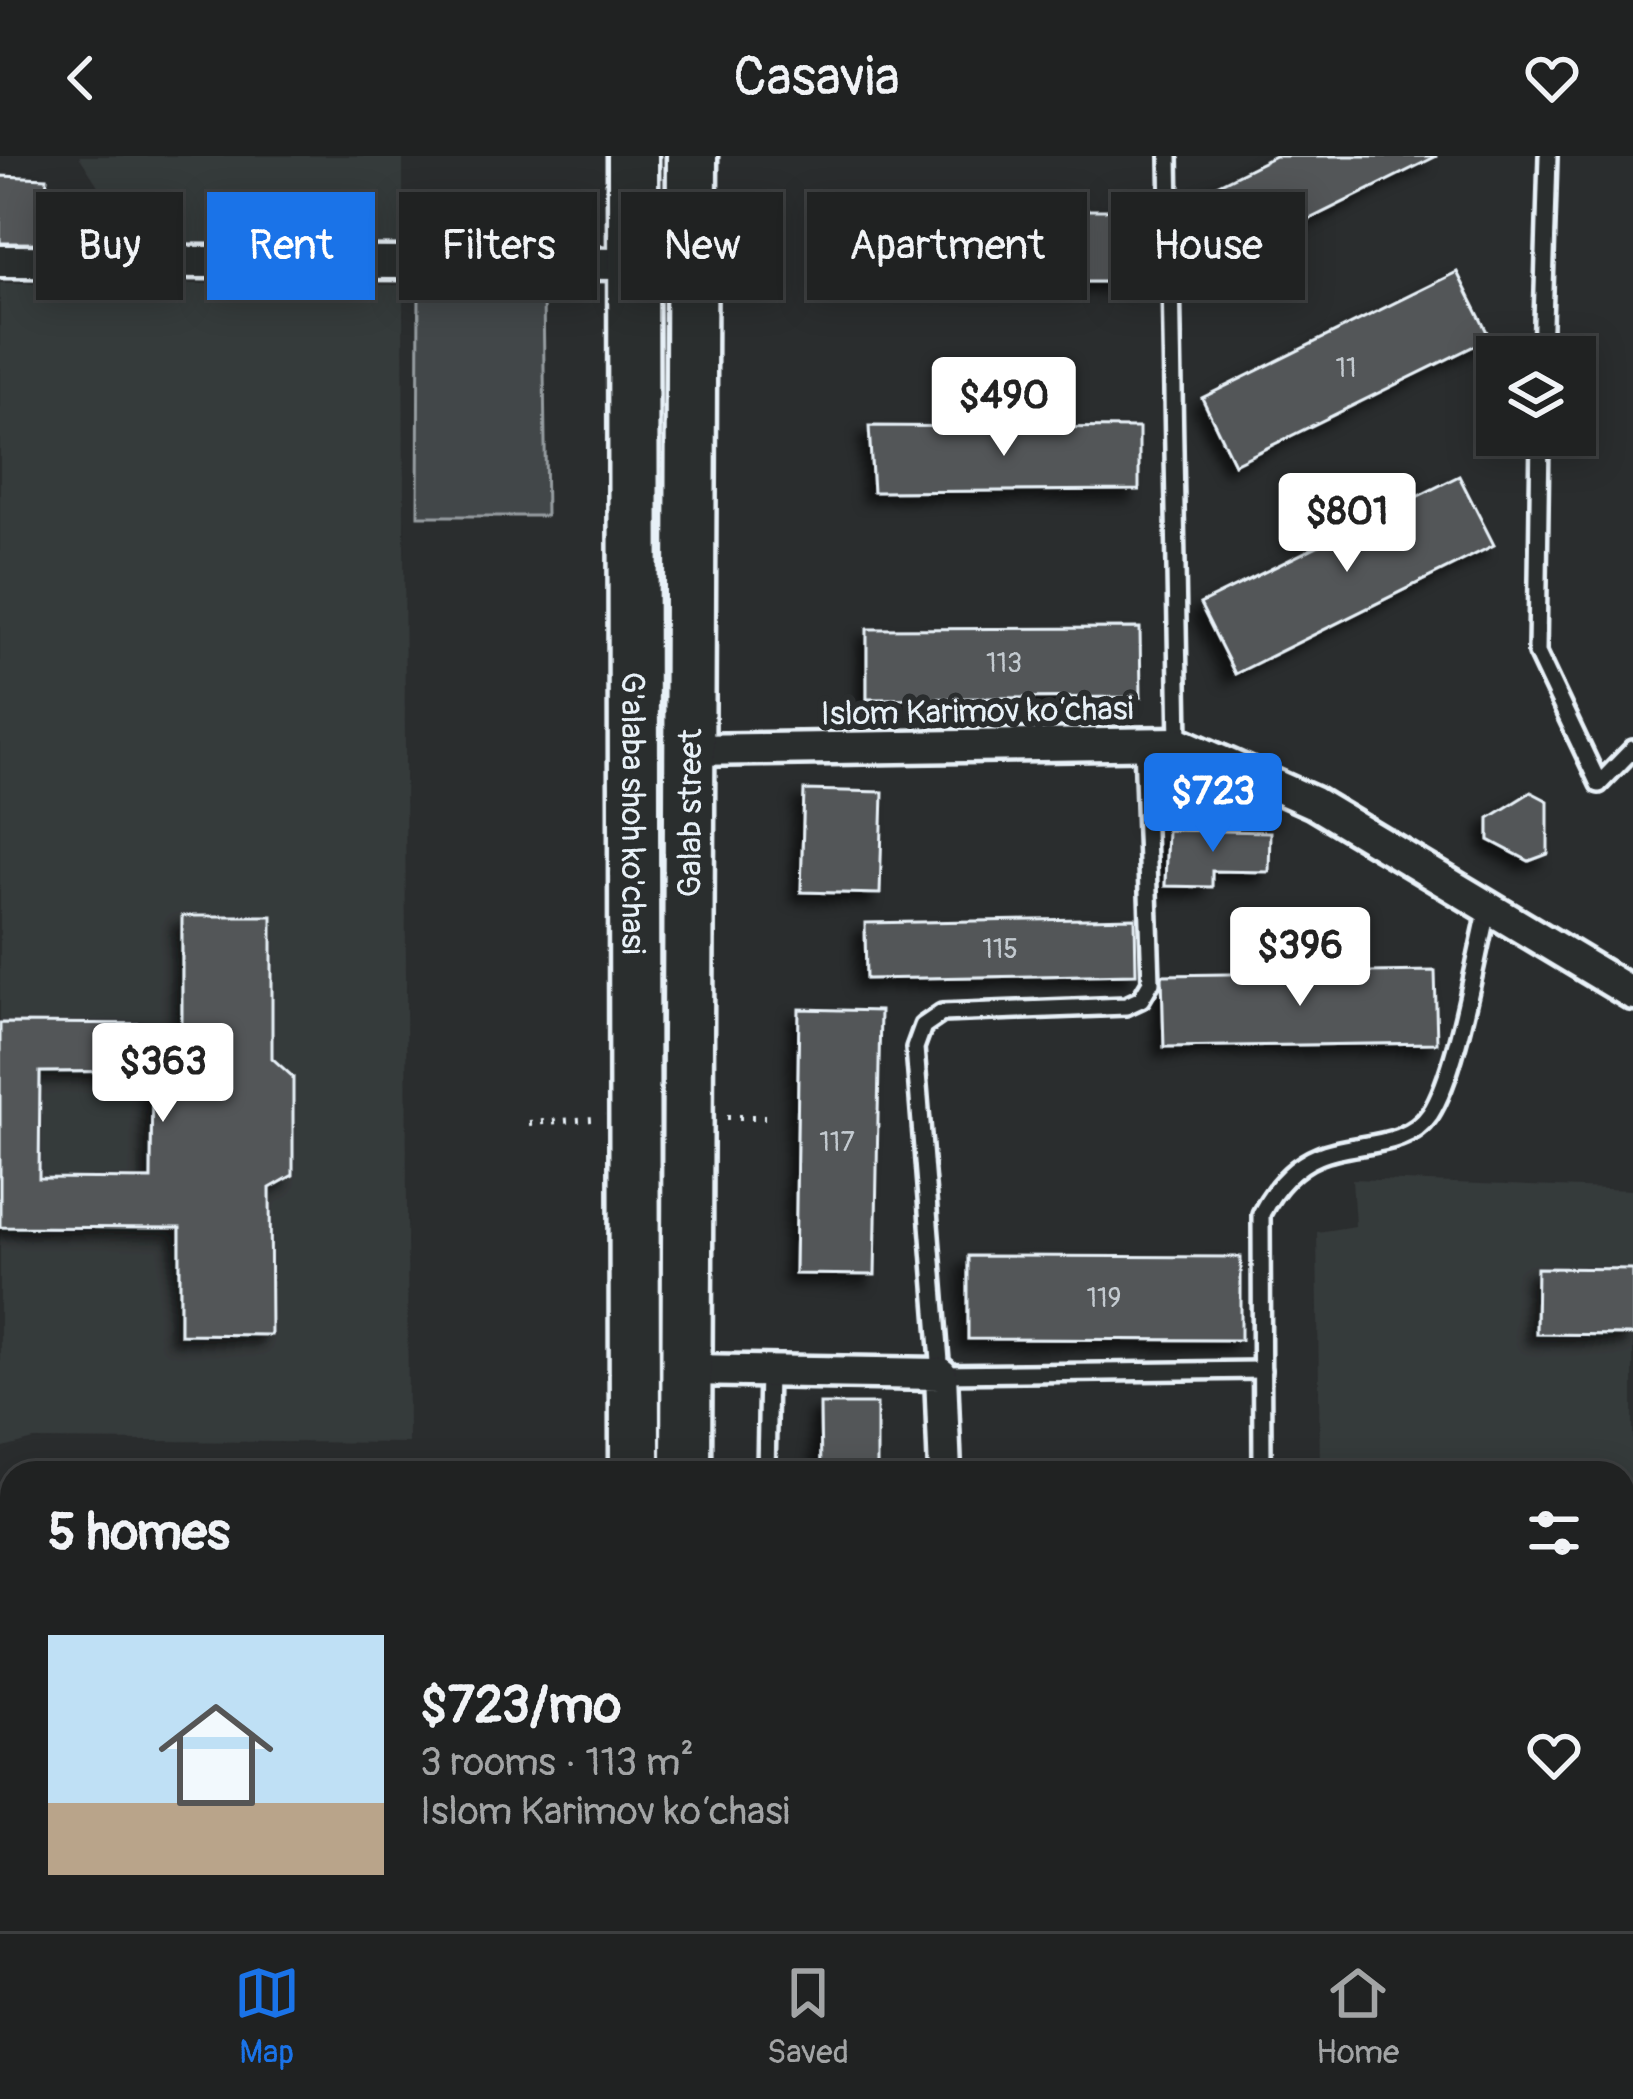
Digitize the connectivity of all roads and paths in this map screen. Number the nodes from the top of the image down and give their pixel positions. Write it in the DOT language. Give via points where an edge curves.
graph roads {
  1 [pos="633,156"];
  2 [pos="692,156"];
  3 [pos="1169,156"];
  4 [pos="1548,156"];
  5 [pos="633,192"];
  6 [pos="0,261"];
  7 [pos="621,264"];
  8 [pos="633,300"];
  9 [pos="1543,336"];
  10 [pos="1540,456"];
  11 [pos="1143,743"];
  12 [pos="1179,743"];
  13 [pos="1633,749"];
  14 [pos="689,750"];
  15 [pos="1488,908"];
  16 [pos="1633,994"];
  17 [pos="687,1370"];
  18 [pos="1262,1370"];
  19 [pos="768,1371"];
  20 [pos="940,1374"];
  21 [pos="635,1461"];
  22 [pos="686,1461"];
  23 [pos="766,1461"];
  24 [pos="944,1461"];
  25 [pos="1262,1461"];
  1 -- 5 [label="main road, G'alaba shoh ko'chasi"];
  2 -- 14 [label="main road, Galab street"];
  3 -- 12 [label="lane"];
  4 -- 9 [label="lane"];
  6 -- 7 [label="street"];
  8 -- 21 [label="main road, G'alaba shoh ko'chasi"];
  10 -- 13 [label="lane" via="1537,653 1599,784"];
  11 -- 12 [label="street, Islom Karimov ko‘chasi"];
  11 -- 14 [label="street, Islom Karimov ko‘chasi"];
  11 -- 20 [label="lane" via="1151,982 1141,999 942,1013 923,1026 915,1048"];
  12 -- 15 [label="street, Islom Karimov ko‘chasi" via="1313,803"];
  14 -- 17 [label="main road, Galab street"];
  15 -- 16 [label="street, Islom Karimov ko‘chasi"];
  15 -- 18 [label="lane" via="1429,1117 1397,1139 1318,1156 1276,1186 1262,1214"];
  17 -- 19 [label="street"];
  17 -- 22 [label="main road, Galab street"];
  18 -- 20 [label="lane"];
  18 -- 25 [label="lane"];
  19 -- 20 [label="street"];
  19 -- 23 [label="lane"];
  20 -- 24 [label="street"];
}
